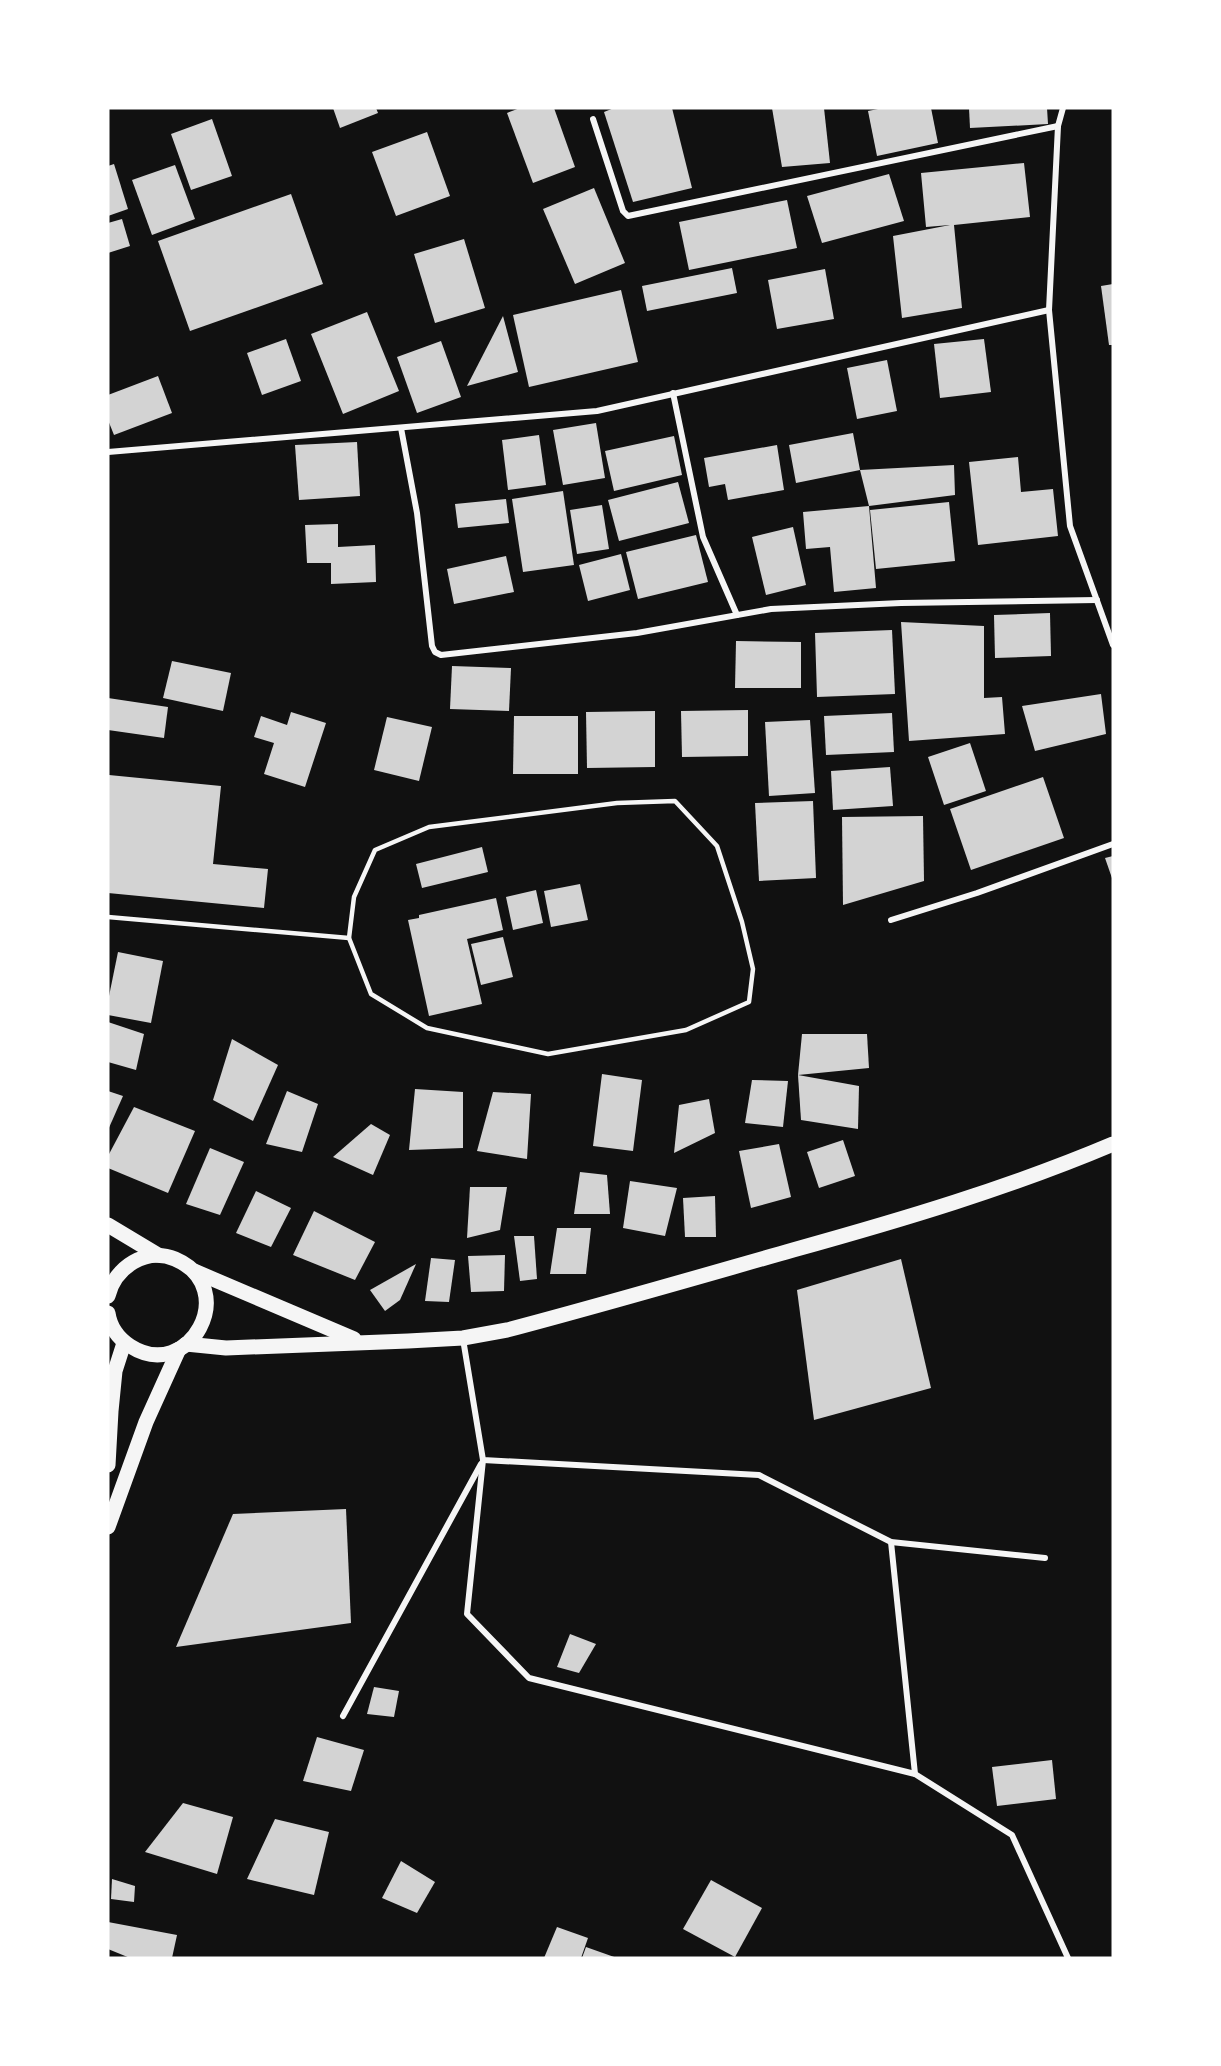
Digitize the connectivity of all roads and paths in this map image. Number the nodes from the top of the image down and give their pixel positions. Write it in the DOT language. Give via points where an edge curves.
graph roads {
  1 [pos="1063,108"];
  2 [pos="593,119"];
  3 [pos="1058,126"];
  4 [pos="1049,310"];
  5 [pos="673,393"];
  6 [pos="401,428"];
  7 [pos="108,452"];
  8 [pos="1097,600"];
  9 [pos="737,615"];
  10 [pos="1113,645"];
  11 [pos="1113,844"];
  12 [pos="108,917"];
  13 [pos="891,920"];
  14 [pos="349,938"];
  15 [pos="1113,1144"];
  16 [pos="108,1225"];
  17 [pos="158,1255"];
  18 [pos="192,1270"];
  19 [pos="108,1294"];
  20 [pos="108,1313"];
  21 [pos="463,1338"];
  22 [pos="359,1342"];
  23 [pos="124,1343"];
  24 [pos="183,1347"];
  25 [pos="483,1460"];
  26 [pos="108,1465"];
  27 [pos="108,1527"];
  28 [pos="891,1542"];
  29 [pos="1045,1558"];
  30 [pos="342,1716"];
  31 [pos="915,1774"];
  32 [pos="1068,1958"];
  1 -- 3 [label="street"];
  2 -- 3 [label="street" via="623,211 628,216"];
  3 -- 4 [label="street"];
  4 -- 5 [label="street"];
  4 -- 8 [label="street" via="1070,526"];
  5 -- 6 [label="street" via="597,411"];
  5 -- 9 [label="street" via="703,537"];
  6 -- 7 [label="street"];
  6 -- 9 [label="street" via="417,513 435,652 441,655 637,633"];
  8 -- 9 [label="street" via="901,603 771,609"];
  8 -- 10 [label="street"];
  11 -- 13 [label="street"];
  12 -- 14 [label="lane"];
  14 -- 14 [label="lane" via="370,994 427,1028 548,1054 686,1030 749,1002 753,969 717,846 675,801 617,803 429,827 375,850 354,897"];
  15 -- 21 [label="main road" via="1065,1165 881,1225 554,1317"];
  16 -- 17 [label="main road"];
  17 -- 18 [label="main road" via="171,1257"];
  17 -- 19 [label="main road" via="145,1257 122,1270"];
  18 -- 22 [label="main road"];
  18 -- 24 [label="main road" via="206,1294 206,1309 197,1335"];
  20 -- 23 [label="main road"];
  21 -- 22 [label="main road"];
  21 -- 25 [label="street"];
  22 -- 24 [label="main road"];
  23 -- 24 [label="main road" via="151,1354 170,1353"];
  23 -- 26 [label="main road" via="115,1371"];
  24 -- 27 [label="main road" via="146,1422"];
  25 -- 28 [label="street" via="759,1475"];
  25 -- 30 [label="street"];
  25 -- 31 [label="street" via="467,1614 530,1678"];
  28 -- 29 [label="street"];
  28 -- 31 [label="street"];
  31 -- 32 [label="street" via="1012,1835"];
}
